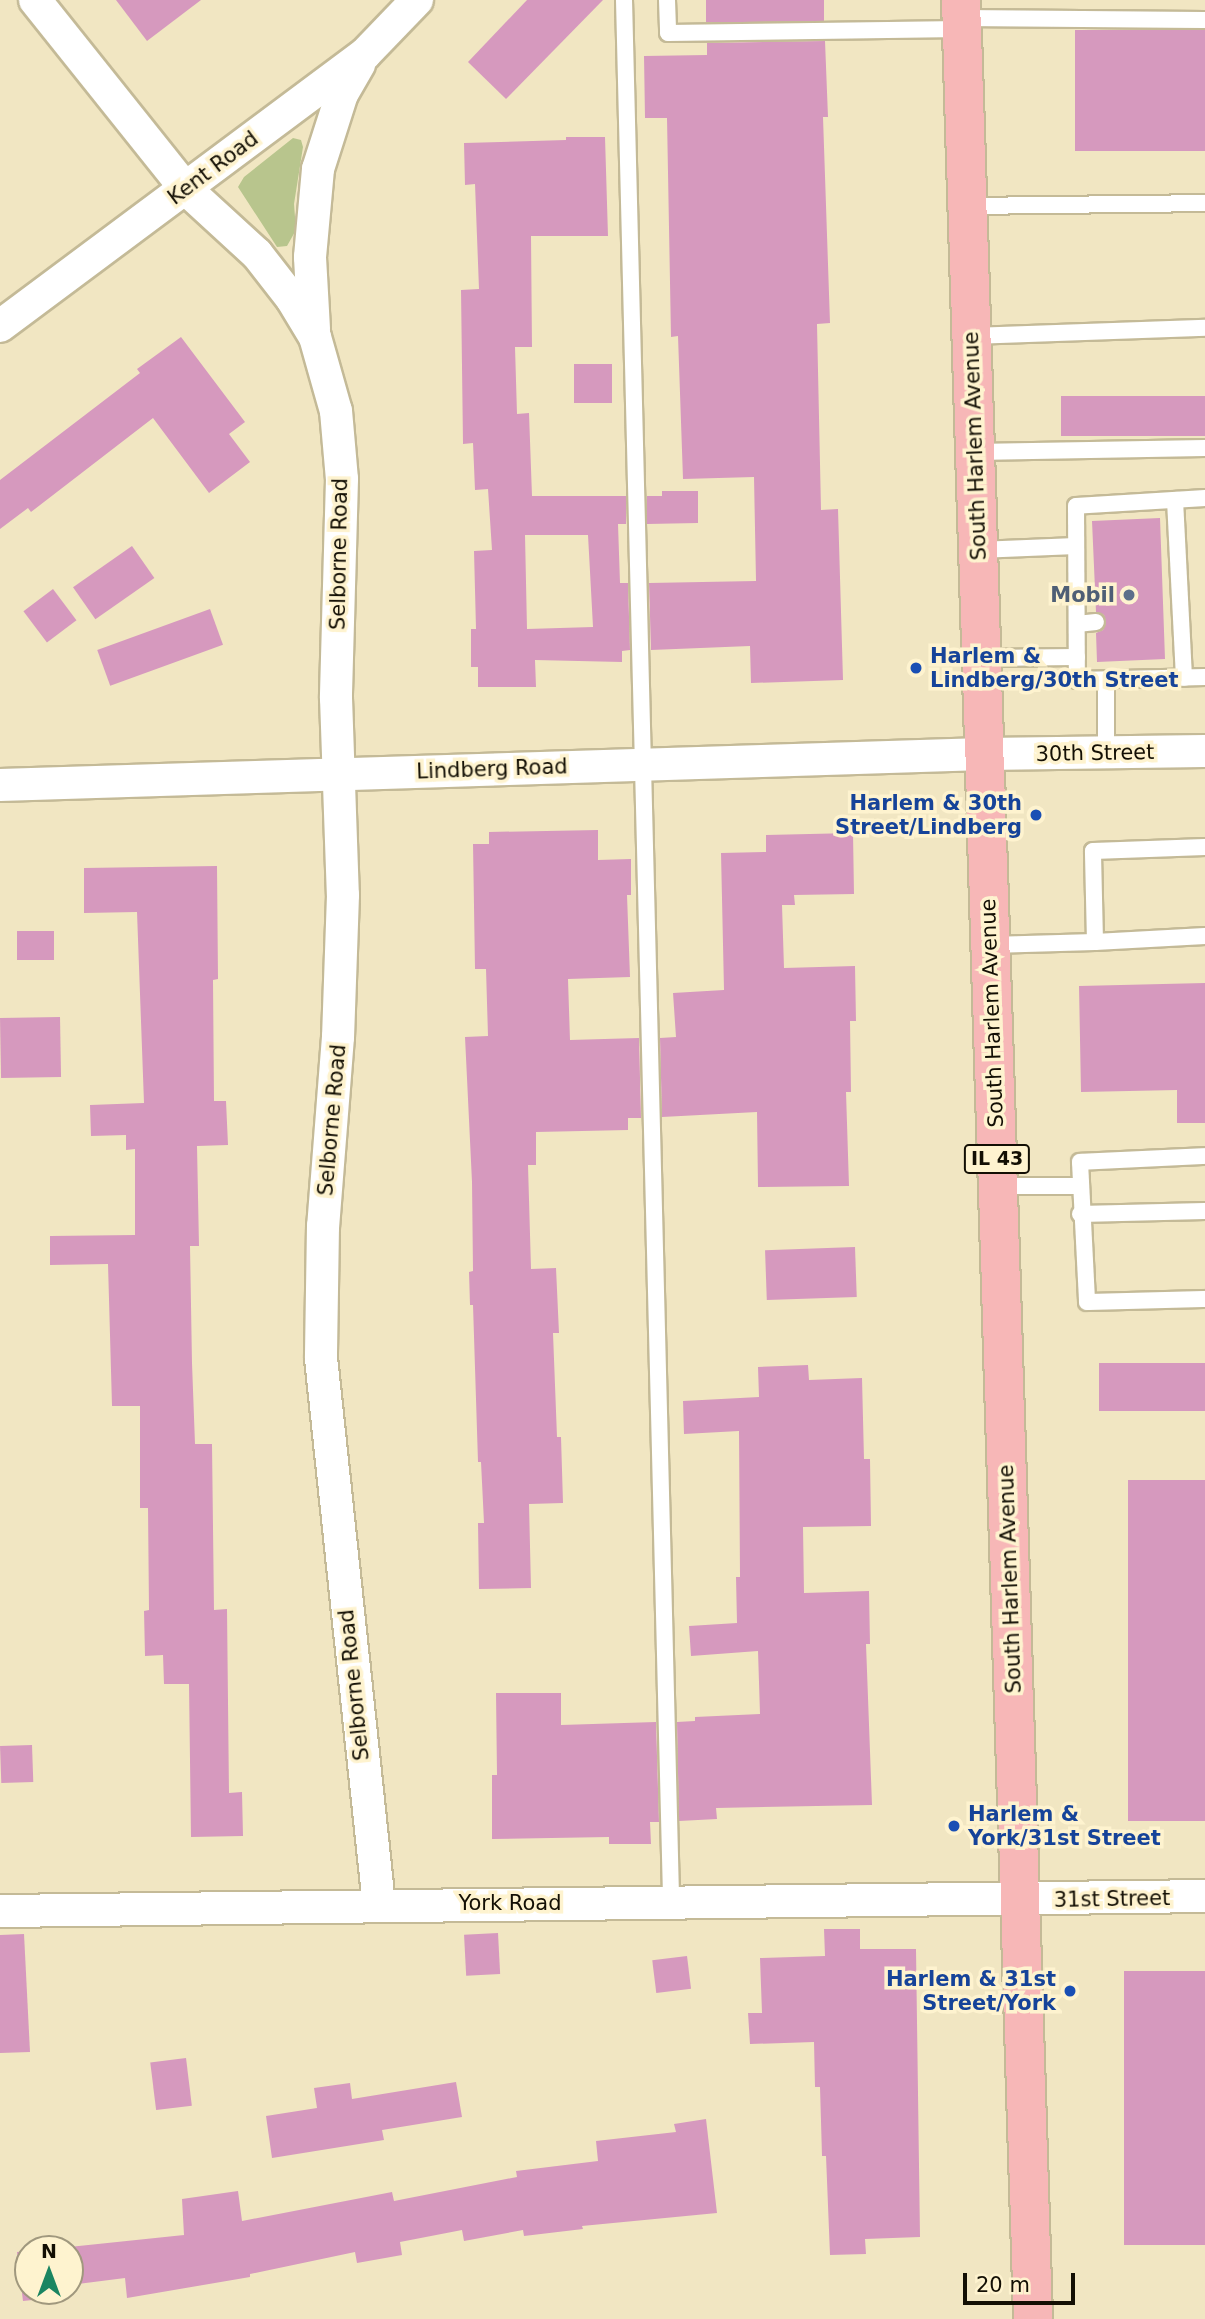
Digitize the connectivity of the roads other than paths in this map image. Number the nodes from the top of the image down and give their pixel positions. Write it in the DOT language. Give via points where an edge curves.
graph roads {
  1 [pos="35,0"];
  2 [pos="417,0"];
  3 [pos="624,0"];
  4 [pos="667,0"];
  5 [pos="962,16"];
  6 [pos="1205,20"];
  7 [pos="365,54"];
  8 [pos="186,189"];
  9 [pos="1205,203"];
  10 [pos="967,206"];
  11 [pos="0,326"];
  12 [pos="1205,328"];
  13 [pos="972,336"];
  14 [pos="315,337"];
  15 [pos="1205,448"];
  16 [pos="975,452"];
  17 [pos="1205,498"];
  18 [pos="1175,500"];
  19 [pos="1076,546"];
  20 [pos="978,550"];
  21 [pos="1178,566"];
  22 [pos="1162,567"];
  23 [pos="1094,571"];
  24 [pos="1077,572"];
  25 [pos="1181,618"];
  26 [pos="1164,619"];
  27 [pos="1096,622"];
  28 [pos="1077,624"];
  29 [pos="1077,657"];
  30 [pos="983,658"];
  31 [pos="1205,677"];
  32 [pos="1184,678"];
  33 [pos="1106,680"];
  34 [pos="1205,751"];
  35 [pos="1106,753"];
  36 [pos="984,754"];
  37 [pos="643,765"];
  38 [pos="338,775"];
  39 [pos="0,785"];
  40 [pos="1205,847"];
  41 [pos="1205,936"];
  42 [pos="1095,942"];
  43 [pos="990,945"];
  44 [pos="1205,1156"];
  45 [pos="998,1186"];
  46 [pos="1080,1186"];
  47 [pos="1205,1211"];
  48 [pos="1080,1214"];
  49 [pos="1205,1299"];
  50 [pos="1205,1896"];
  51 [pos="1020,1901"];
  52 [pos="671,1902"];
  53 [pos="379,1904"];
  54 [pos="0,1911"];
  55 [pos="1033,2319"];
  1 -- 8 [label="street, Selborne Road"];
  2 -- 7 [label="street, Kent Road"];
  3 -- 37 [label="lane"];
  4 -- 5 [label="lane" via="668,33"];
  5 -- 6 [label="lane"];
  5 -- 10 [label="main road, South Harlem Avenue / IL 43"];
  7 -- 8 [label="street, Kent Road"];
  7 -- 14 [label="street, Selborne Road" via="342,94 318,169 310,257"];
  8 -- 11 [label="street, Kent Road"];
  8 -- 14 [label="street, Selborne Road" via="257,254"];
  9 -- 10 [label="lane"];
  10 -- 13 [label="main road, South Harlem Avenue / IL 43"];
  12 -- 13 [label="lane"];
  13 -- 16 [label="main road, South Harlem Avenue / IL 43"];
  14 -- 38 [label="street, Selborne Road" via="336,411 342,479"];
  15 -- 16 [label="lane"];
  16 -- 20 [label="main road, South Harlem Avenue / IL 43"];
  17 -- 18 [label="lane"];
  18 -- 19 [label="lane" via="1076,506"];
  18 -- 21 [label="lane"];
  19 -- 20 [label="lane"];
  19 -- 24 [label="lane"];
  20 -- 30 [label="main road, South Harlem Avenue / IL 43"];
  21 -- 22 [label="lane"];
  21 -- 25 [label="lane"];
  23 -- 24 [label="lane"];
  24 -- 28 [label="lane"];
  25 -- 26 [label="lane"];
  25 -- 32 [label="lane"];
  27 -- 28 [label="lane"];
  28 -- 29 [label="lane"];
  29 -- 30 [label="lane"];
  29 -- 33 [label="lane" via="1077,680"];
  30 -- 36 [label="main road, South Harlem Avenue / IL 43"];
  31 -- 32 [label="lane"];
  32 -- 33 [label="lane"];
  33 -- 35 [label="lane"];
  34 -- 35 [label="street, 30th Street"];
  35 -- 36 [label="street, 30th Street"];
  36 -- 37 [label="street, Lindberg Road"];
  36 -- 43 [label="main road, South Harlem Avenue / IL 43"];
  37 -- 38 [label="street, Lindberg Road"];
  37 -- 52 [label="lane"];
  38 -- 39 [label="street, Lindberg Road"];
  38 -- 53 [label="street, Selborne Road" via="343,895 340,999 323,1226 321,1358"];
  40 -- 42 [label="lane" via="1093,851"];
  41 -- 42 [label="lane"];
  42 -- 43 [label="lane"];
  43 -- 45 [label="main road, South Harlem Avenue / IL 43"];
  44 -- 46 [label="lane" via="1080,1162"];
  45 -- 46 [label="lane"];
  45 -- 51 [label="main road, South Harlem Avenue / IL 43"];
  46 -- 48 [label="lane"];
  47 -- 48 [label="lane"];
  48 -- 49 [label="lane" via="1087,1302"];
  50 -- 51 [label="street, 31st Street"];
  51 -- 52 [label="street, York Road"];
  51 -- 55 [label="main road, South Harlem Avenue / IL 43"];
  52 -- 53 [label="street, York Road"];
  53 -- 54 [label="street, York Road"];
}
